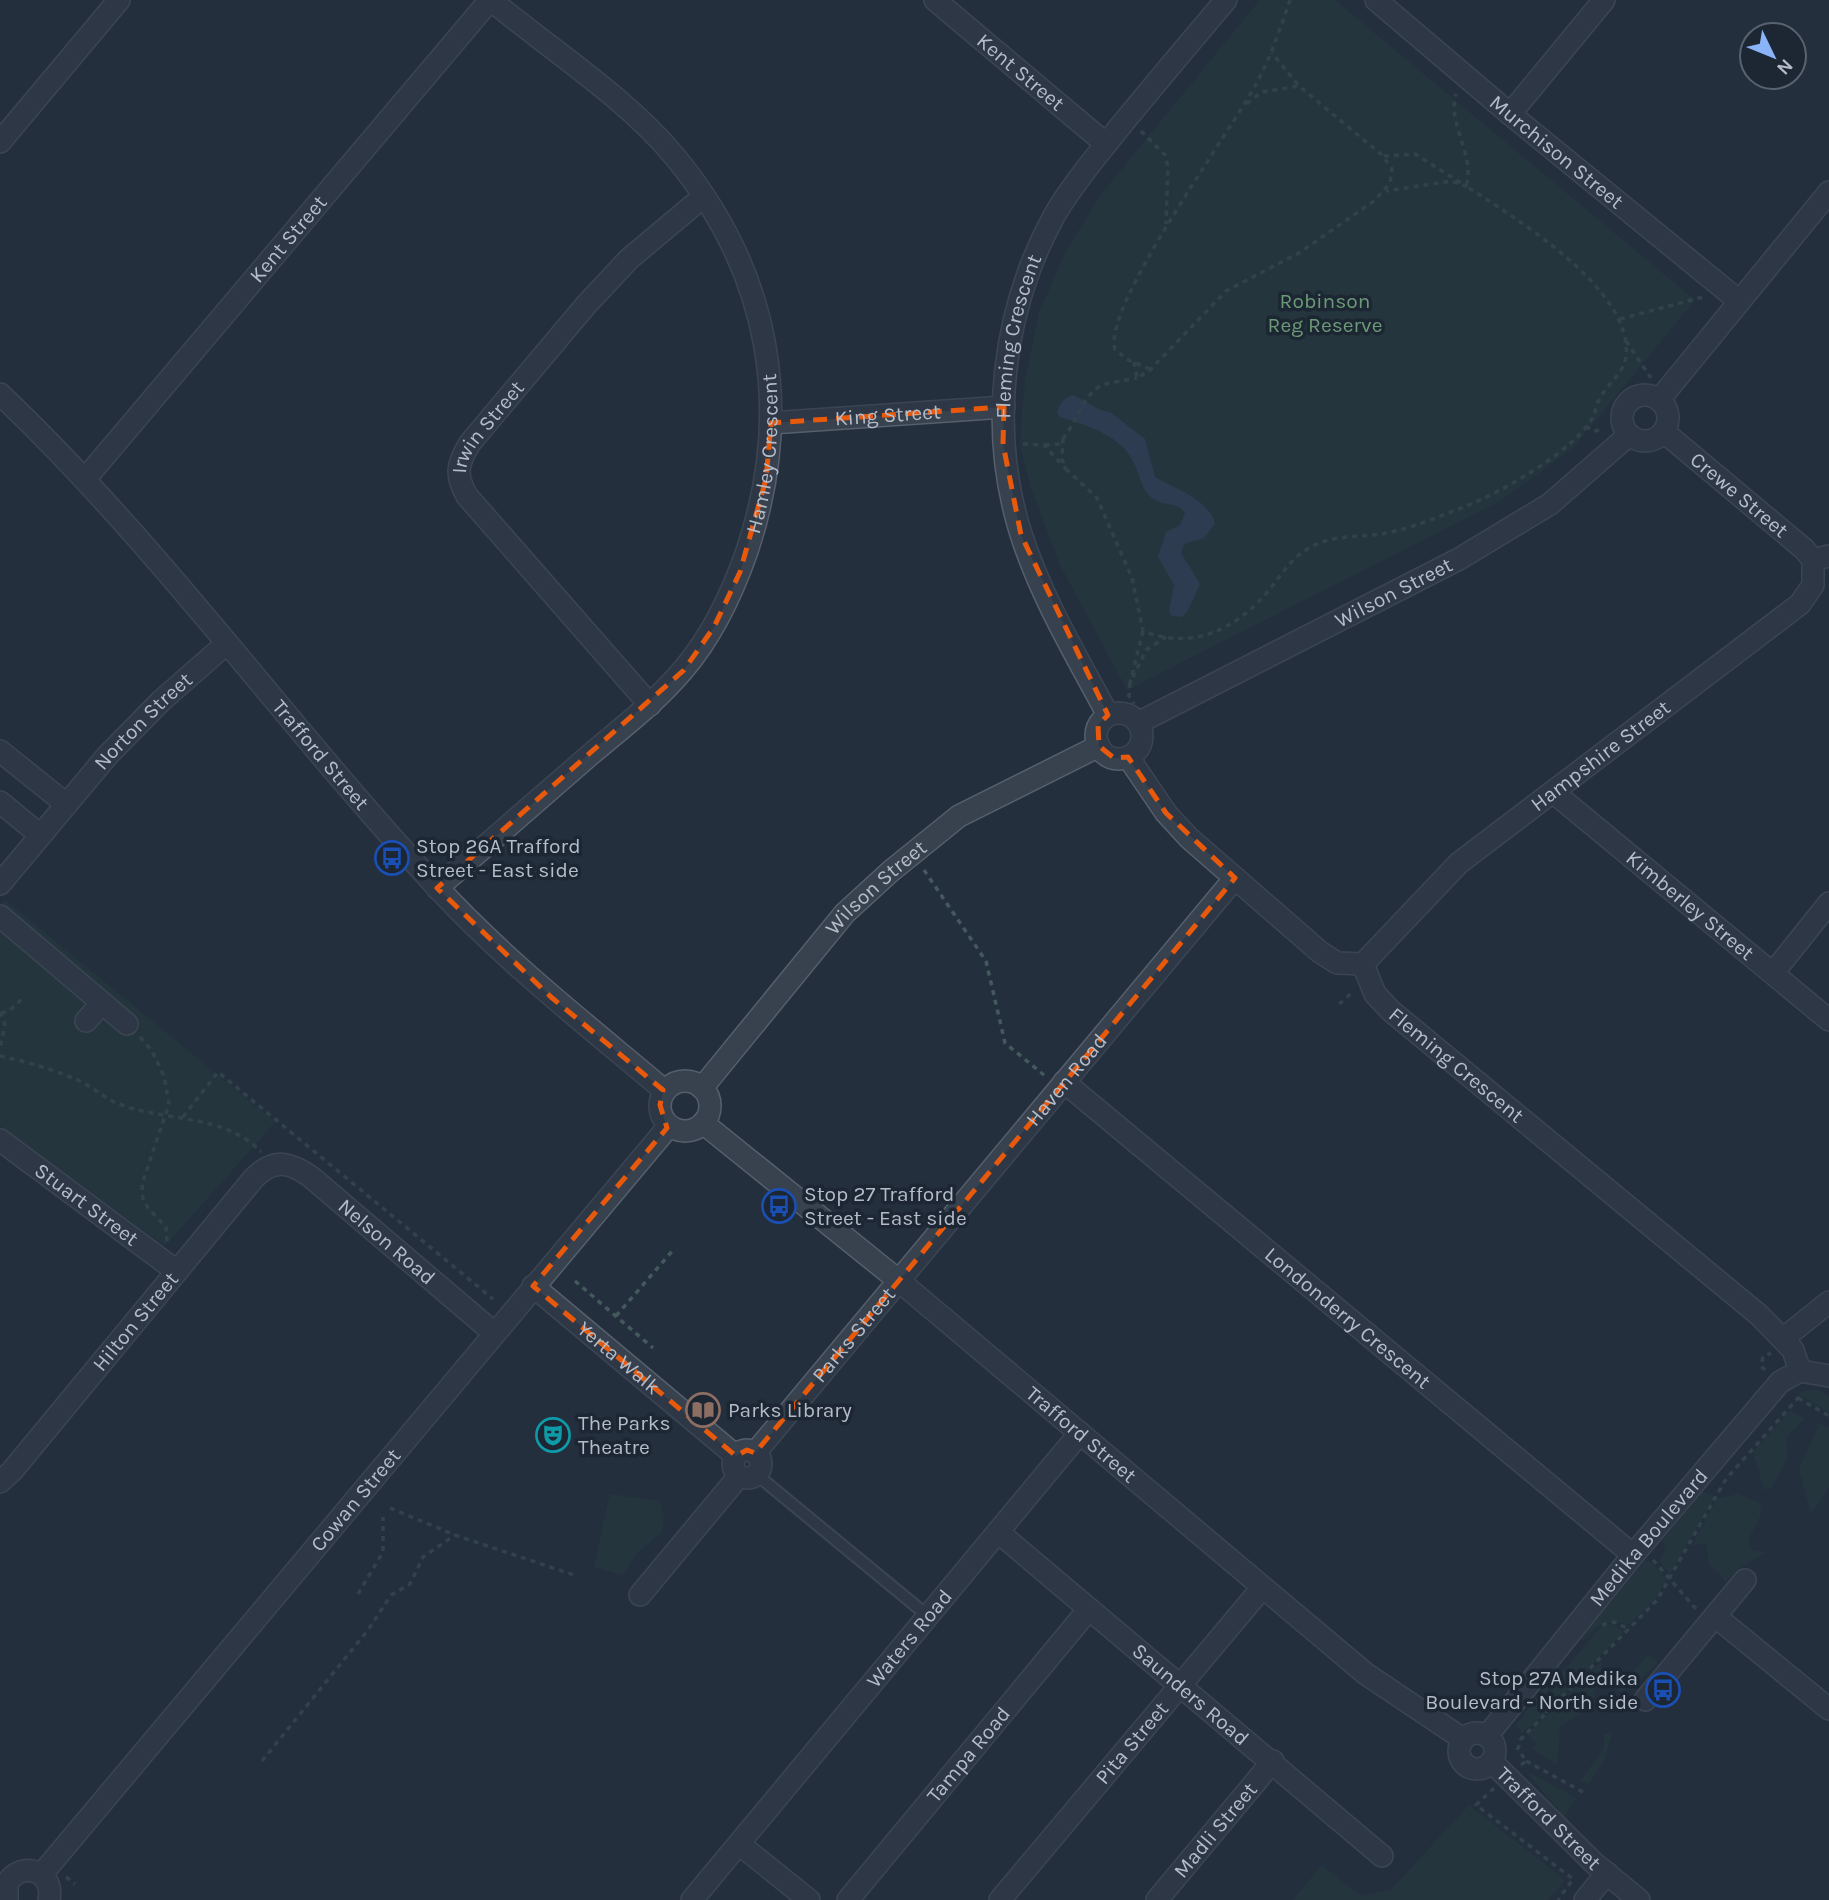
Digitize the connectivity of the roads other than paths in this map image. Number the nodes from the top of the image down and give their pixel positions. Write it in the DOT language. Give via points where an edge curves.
graph roads {
  1 [pos="119,0"];
  2 [pos="490,0"];
  3 [pos="935,0"];
  4 [pos="1226,0"];
  5 [pos="1376,0"];
  6 [pos="1604,0"];
  7 [pos="1510,114"];
  8 [pos="0,142"];
  9 [pos="1106,144"];
  10 [pos="1829,192"];
  11 [pos="704,197"];
  12 [pos="1739,301"];
  13 [pos="1656,391"];
  14 [pos="0,394"];
  15 [pos="1004,407"];
  16 [pos="771,423"];
  17 [pos="1664,432"];
  18 [pos="1629,435"];
  19 [pos="86,478"];
  20 [pos="1821,558"];
  21 [pos="226,644"];
  22 [pos="650,705"];
  23 [pos="1108,715"];
  24 [pos="1138,716"];
  25 [pos="1098,746"];
  26 [pos="0,751"];
  27 [pos="1128,757"];
  28 [pos="1553,792"];
  29 [pos="0,803"];
  30 [pos="66,804"];
  31 [pos="40,835"];
  32 [pos="1235,878"];
  33 [pos="0,884"];
  34 [pos="437,888"];
  35 [pos="1829,904"];
  36 [pos="0,916"];
  37 [pos="1363,964"];
  38 [pos="1773,973"];
  39 [pos="102,1003"];
  40 [pos="1829,1020"];
  41 [pos="86,1021"];
  42 [pos="127,1024"];
  43 [pos="1061,1085"];
  44 [pos="702,1088"];
  45 [pos="665,1091"];
  46 [pos="704,1123"];
  47 [pos="669,1126"];
  48 [pos="0,1140"];
  49 [pos="273,1164"];
  50 [pos="175,1270"];
  51 [pos="898,1280"];
  52 [pos="533,1286"];
  53 [pos="1829,1302"];
  54 [pos="494,1333"];
  55 [pos="1784,1338"];
  56 [pos="1800,1371"];
  57 [pos="1829,1376"];
  58 [pos="1080,1433"];
  59 [pos="747,1465"];
  60 [pos="0,1482"];
  61 [pos="998,1532"];
  62 [pos="1633,1555"];
  63 [pos="1745,1580"];
  64 [pos="1262,1588"];
  65 [pos="640,1595"];
  66 [pos="1089,1609"];
  67 [pos="1708,1615"];
  68 [pos="928,1616"];
  69 [pos="1180,1685"];
  70 [pos="1645,1700"];
  71 [pos="1829,1709"];
  72 [pos="1487,1736"];
  73 [pos="1463,1739"];
  74 [pos="1273,1761"];
  75 [pos="1492,1762"];
  76 [pos="739,1844"];
  77 [pos="1382,1856"];
  78 [pos="1607,1873"];
  79 [pos="5,1874"];
  80 [pos="42,1874"];
  81 [pos="7,1900"];
  82 [pos="49,1900"];
  83 [pos="692,1900"];
  84 [pos="809,1900"];
  85 [pos="848,1900"];
  86 [pos="1000,1900"];
  87 [pos="1157,1900"];
  88 [pos="1585,1900"];
  89 [pos="1639,1900"];
  1 -- 8 [label="street"];
  2 -- 11 [label="street, Hamley Crescent" via="634,116 675,157"];
  2 -- 19 [label="street, Kent Street"];
  3 -- 9 [label="street, Kent Street"];
  4 -- 9 [label="street, Fleming Crescent"];
  5 -- 7 [label="street, Murchison Street"];
  6 -- 7 [label="street"];
  7 -- 12 [label="street, Murchison Street"];
  9 -- 15 [label="street, Fleming Crescent" via="1055,215 1033,261 1014,319"];
  10 -- 12 [label="street"];
  11 -- 16 [label="street, Hamley Crescent" via="741,261 760,316 770,370"];
  11 -- 22 [label="street, Irwin Street" via="629,259 586,304 458,462 457,479 467,496"];
  12 -- 13 [label="street"];
  13 -- 17 [label="street" via="1667,412"];
  13 -- 18 [label="street" via="1630,401 1624,409 1622,421"];
  14 -- 19 [label="street, Trafford Street"];
  15 -- 16 [label="street, King Street"];
  15 -- 23 [label="street, Fleming Crescent" via="1003,444 1021,535"];
  16 -- 22 [label="street, Hamley Crescent" via="767,473 740,572 714,627 684,670"];
  17 -- 18 [label="street" via="1646,441"];
  17 -- 20 [label="street, Crewe Street" via="1804,549"];
  18 -- 24 [label="street, Wilson Street" via="1550,504 1459,559"];
  19 -- 21 [label="street, Trafford Street"];
  20 -- 28 [label="street, Hampshire Street" via="1813,585 1800,604"];
  21 -- 30 [label="street, Norton Street" via="161,701"];
  21 -- 34 [label="street, Trafford Street"];
  22 -- 34 [label="street, Hamley Crescent"];
  23 -- 24 [label="street"];
  23 -- 25 [label="street" via="1098,726"];
  24 -- 27 [label="street" via="1142,738"];
  25 -- 27 [label="street" via="1108,756"];
  25 -- 44 [label="street, Wilson Street" via="959,817 912,853 845,912"];
  26 -- 30 [label="street"];
  27 -- 32 [label="street" via="1166,813"];
  28 -- 37 [label="street, Hampshire Street" via="1459,863"];
  28 -- 38 [label="street, Kimberley Street"];
  29 -- 31 [label="street"];
  30 -- 31 [label="street, Norton Street"];
  31 -- 33 [label="street, Norton Street"];
  32 -- 37 [label="street" via="1320,952 1337,962"];
  32 -- 43 [label="street, Haven Road"];
  34 -- 45 [label="street, Trafford Street" via="551,997"];
  35 -- 38 [label="street"];
  36 -- 39 [label="street"];
  37 -- 55 [label="street, Fleming Crescent" via="1375,994 1391,1011"];
  38 -- 40 [label="street, Kimberley Street"];
  39 -- 41 [label="street"];
  39 -- 42 [label="street"];
  43 -- 51 [label="street, Haven Road"];
  43 -- 62 [label="street, Londonderry Crescent"];
  44 -- 45 [label="street" via="679,1082"];
  44 -- 46 [label="street" via="709,1101"];
  45 -- 47 [label="street" via="660,1105"];
  46 -- 47 [label="street" via="691,1131"];
  46 -- 51 [label="street, Trafford Street"];
  47 -- 52 [label="street, Cowan Street"];
  48 -- 50 [label="street, Stuart Street"];
  49 -- 50 [label="street, Hilton Street" via="254,1178"];
  49 -- 54 [label="street, Nelson Road" via="285,1162 311,1177"];
  50 -- 60 [label="street, Hilton Street"];
  51 -- 58 [label="street, Trafford Street"];
  51 -- 59 [label="street, Parks Street"];
  52 -- 54 [label="street, Cowan Street"];
  52 -- 59 [label="street, Yerta Walk"];
  53 -- 55 [label="street"];
  54 -- 80 [label="street, Cowan Street"];
  55 -- 56 [label="street, Fleming Crescent"];
  56 -- 57 [label="street"];
  56 -- 62 [label="street, Medika Boulevard" via="1780,1382"];
  58 -- 61 [label="street, Waters Road"];
  58 -- 64 [label="street, Trafford Street"];
  59 -- 65 [label="street, Parks Street"];
  59 -- 68 [label="lane, Yerta Walk"];
  61 -- 66 [label="street, Saunders Road"];
  61 -- 68 [label="street, Waters Road"];
  62 -- 72 [label="street, Medika Boulevard"];
  63 -- 67 [label="street"];
  64 -- 69 [label="street, Pita Street"];
  64 -- 73 [label="street, Trafford Street" via="1366,1674"];
  66 -- 69 [label="street, Saunders Road"];
  66 -- 85 [label="street, Tampa Road"];
  67 -- 70 [label="street"];
  67 -- 71 [label="street"];
  68 -- 76 [label="street, Waters Road"];
  69 -- 74 [label="street, Saunders Road"];
  69 -- 86 [label="street, Pita Street"];
  72 -- 73 [label="street" via="1477,1733"];
  72 -- 75 [label="street" via="1496,1750"];
  73 -- 75 [label="street" via="1459,1756 1466,1766 1483,1769"];
  74 -- 77 [label="street, Saunders Road"];
  74 -- 87 [label="street, Madli Street"];
  75 -- 78 [label="street, Trafford Street"];
  76 -- 83 [label="street, Waters Road"];
  76 -- 84 [label="street"];
  78 -- 88 [label="street"];
  78 -- 89 [label="street, Trafford Street"];
  79 -- 80 [label="street" via="27,1869"];
  79 -- 81 [label="street"];
  80 -- 82 [label="street" via="50,1886"];
}
